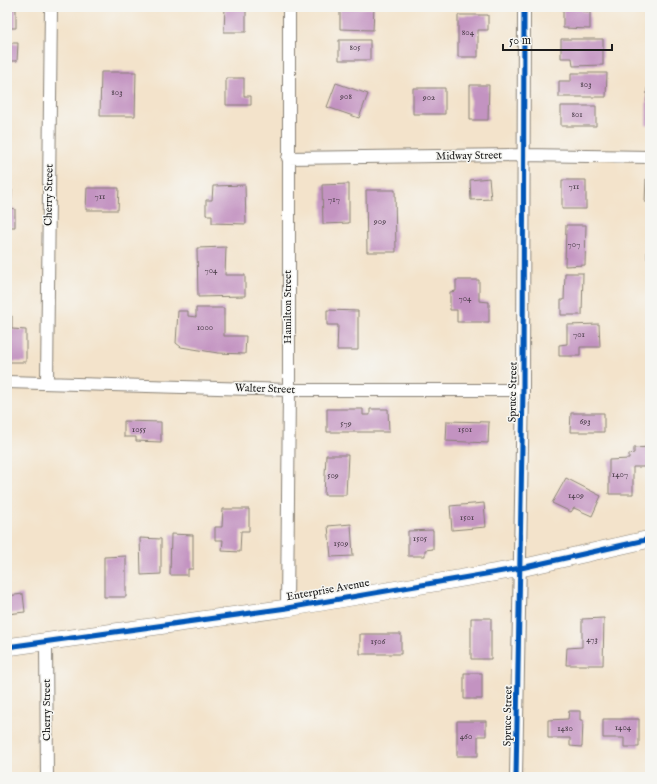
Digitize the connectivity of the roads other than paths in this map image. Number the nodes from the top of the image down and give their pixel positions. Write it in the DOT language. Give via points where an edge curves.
graph roads {
  1 [pos="51,7"];
  2 [pos="289,7"];
  3 [pos="524,7"];
  4 [pos="524,156"];
  5 [pos="650,157"];
  6 [pos="288,158"];
  7 [pos="7,382"];
  8 [pos="47,382"];
  9 [pos="289,390"];
  10 [pos="523,390"];
  11 [pos="650,539"];
  12 [pos="521,568"];
  13 [pos="287,608"];
  14 [pos="46,642"];
  15 [pos="7,647"];
  16 [pos="47,777"];
  17 [pos="516,777"];
  1 -- 8 [label="street, Cherry Street"];
  2 -- 6 [label="street, Hamilton Street"];
  3 -- 4 [label="street, Spruce Street"];
  4 -- 5 [label="street, Midway Street"];
  4 -- 6 [label="street, Midway Street"];
  4 -- 10 [label="street, Spruce Street"];
  6 -- 9 [label="street, Hamilton Street"];
  7 -- 8 [label="street, Walter Street"];
  8 -- 9 [label="street, Walter Street"];
  9 -- 10 [label="street, Walter Street"];
  9 -- 13 [label="street, Hamilton Street"];
  10 -- 12 [label="street, Spruce Street"];
  11 -- 12 [label="street, Enterprise Avenue"];
  12 -- 13 [label="street, Enterprise Avenue"];
  12 -- 17 [label="street, Spruce Street"];
  13 -- 14 [label="street, Enterprise Avenue"];
  14 -- 15 [label="street, Enterprise Avenue"];
  14 -- 16 [label="street, Cherry Street"];
}
